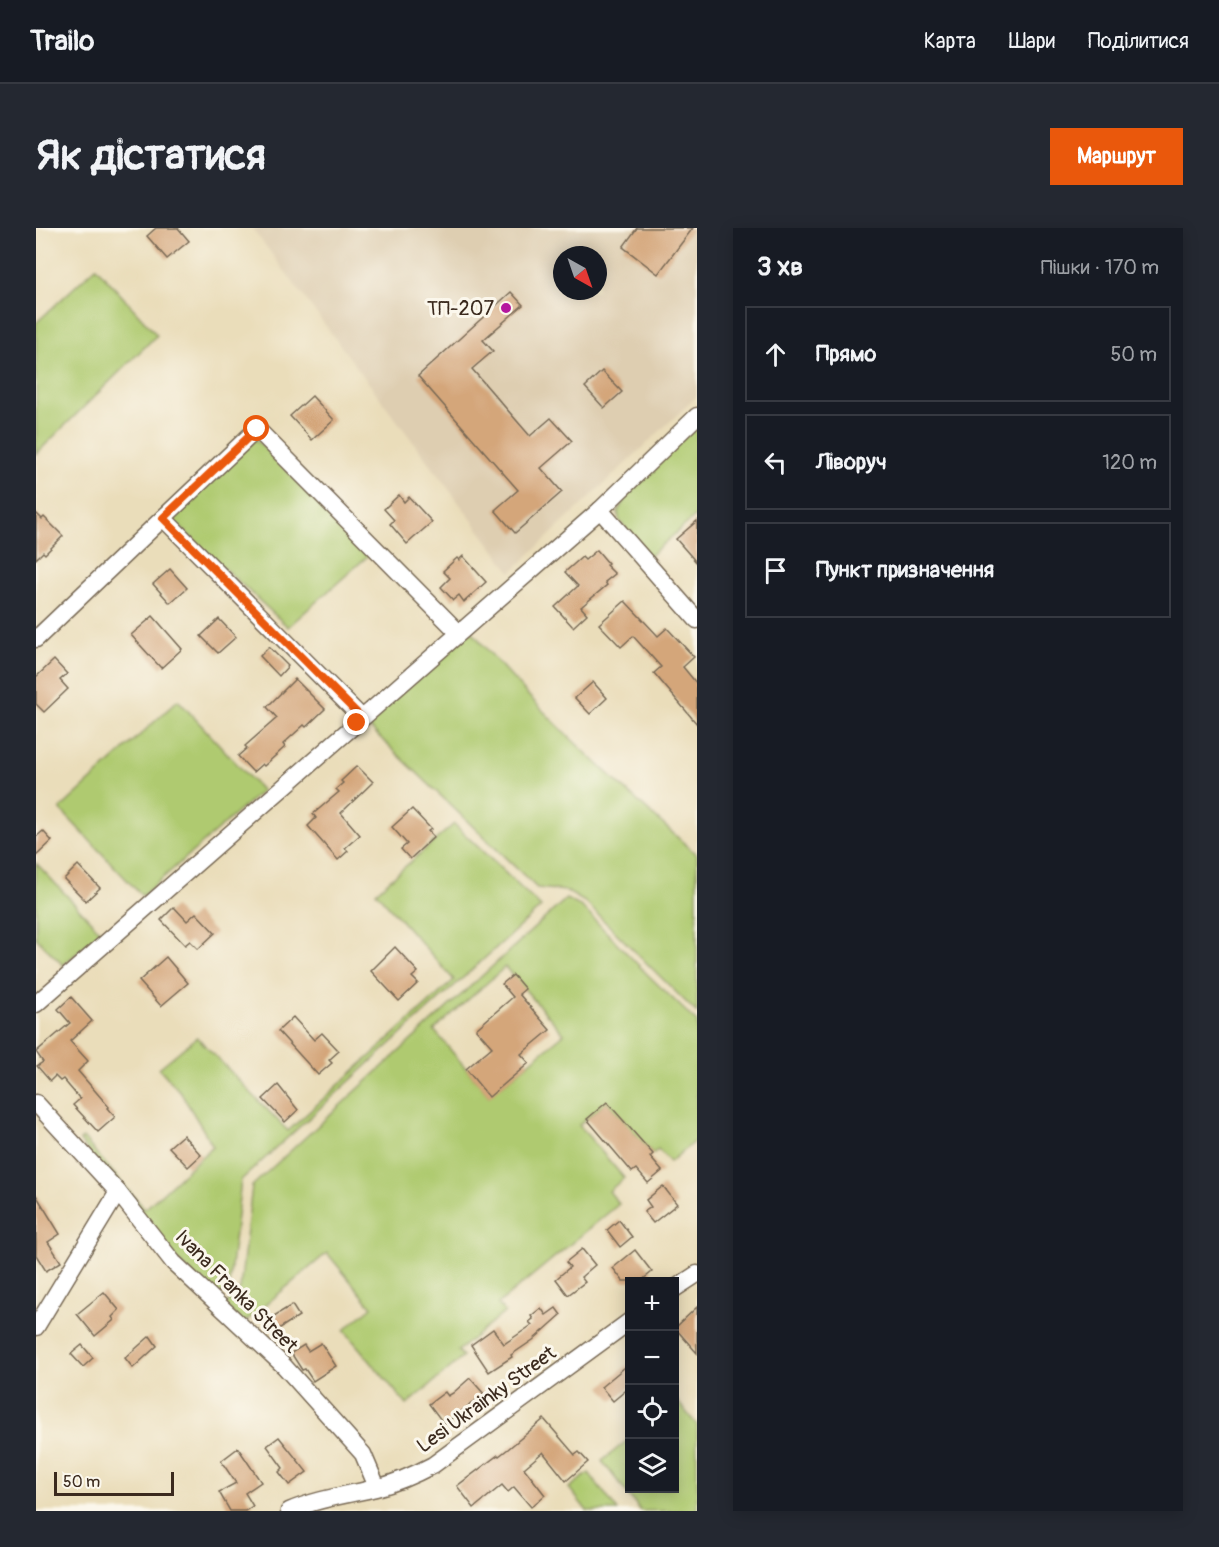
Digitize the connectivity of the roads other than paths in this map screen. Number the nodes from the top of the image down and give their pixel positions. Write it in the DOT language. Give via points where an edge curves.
graph roads {
  1 [pos="697,416"];
  2 [pos="600,510"];
  3 [pos="163,518"];
  4 [pos="697,620"];
  5 [pos="458,633"];
  6 [pos="36,639"];
  7 [pos="362,718"];
  8 [pos="36,1004"];
  9 [pos="36,1103"];
  10 [pos="118,1192"];
  11 [pos="697,1274"];
  12 [pos="679,1286"];
  13 [pos="625,1325"];
  14 [pos="36,1327"];
  15 [pos="377,1487"];
  16 [pos="288,1511"];
  1 -- 2 [label="street"];
  2 -- 4 [label="street"];
  2 -- 5 [label="street"];
  3 -- 5 [label="street" via="257,429"];
  3 -- 6 [label="street"];
  3 -- 7 [label="street"];
  5 -- 7 [label="street"];
  7 -- 8 [label="street"];
  9 -- 10 [label="street, Ivana Franka Street"];
  10 -- 14 [label="street"];
  10 -- 15 [label="street, Ivana Franka Street" via="173,1262 284,1366 363,1454"];
  11 -- 12 [label="street"];
  13 -- 15 [label="street, Lesi Ukrainky Street" via="433,1465"];
  15 -- 16 [label="street, Lesi Ukrainky Street"];
}
